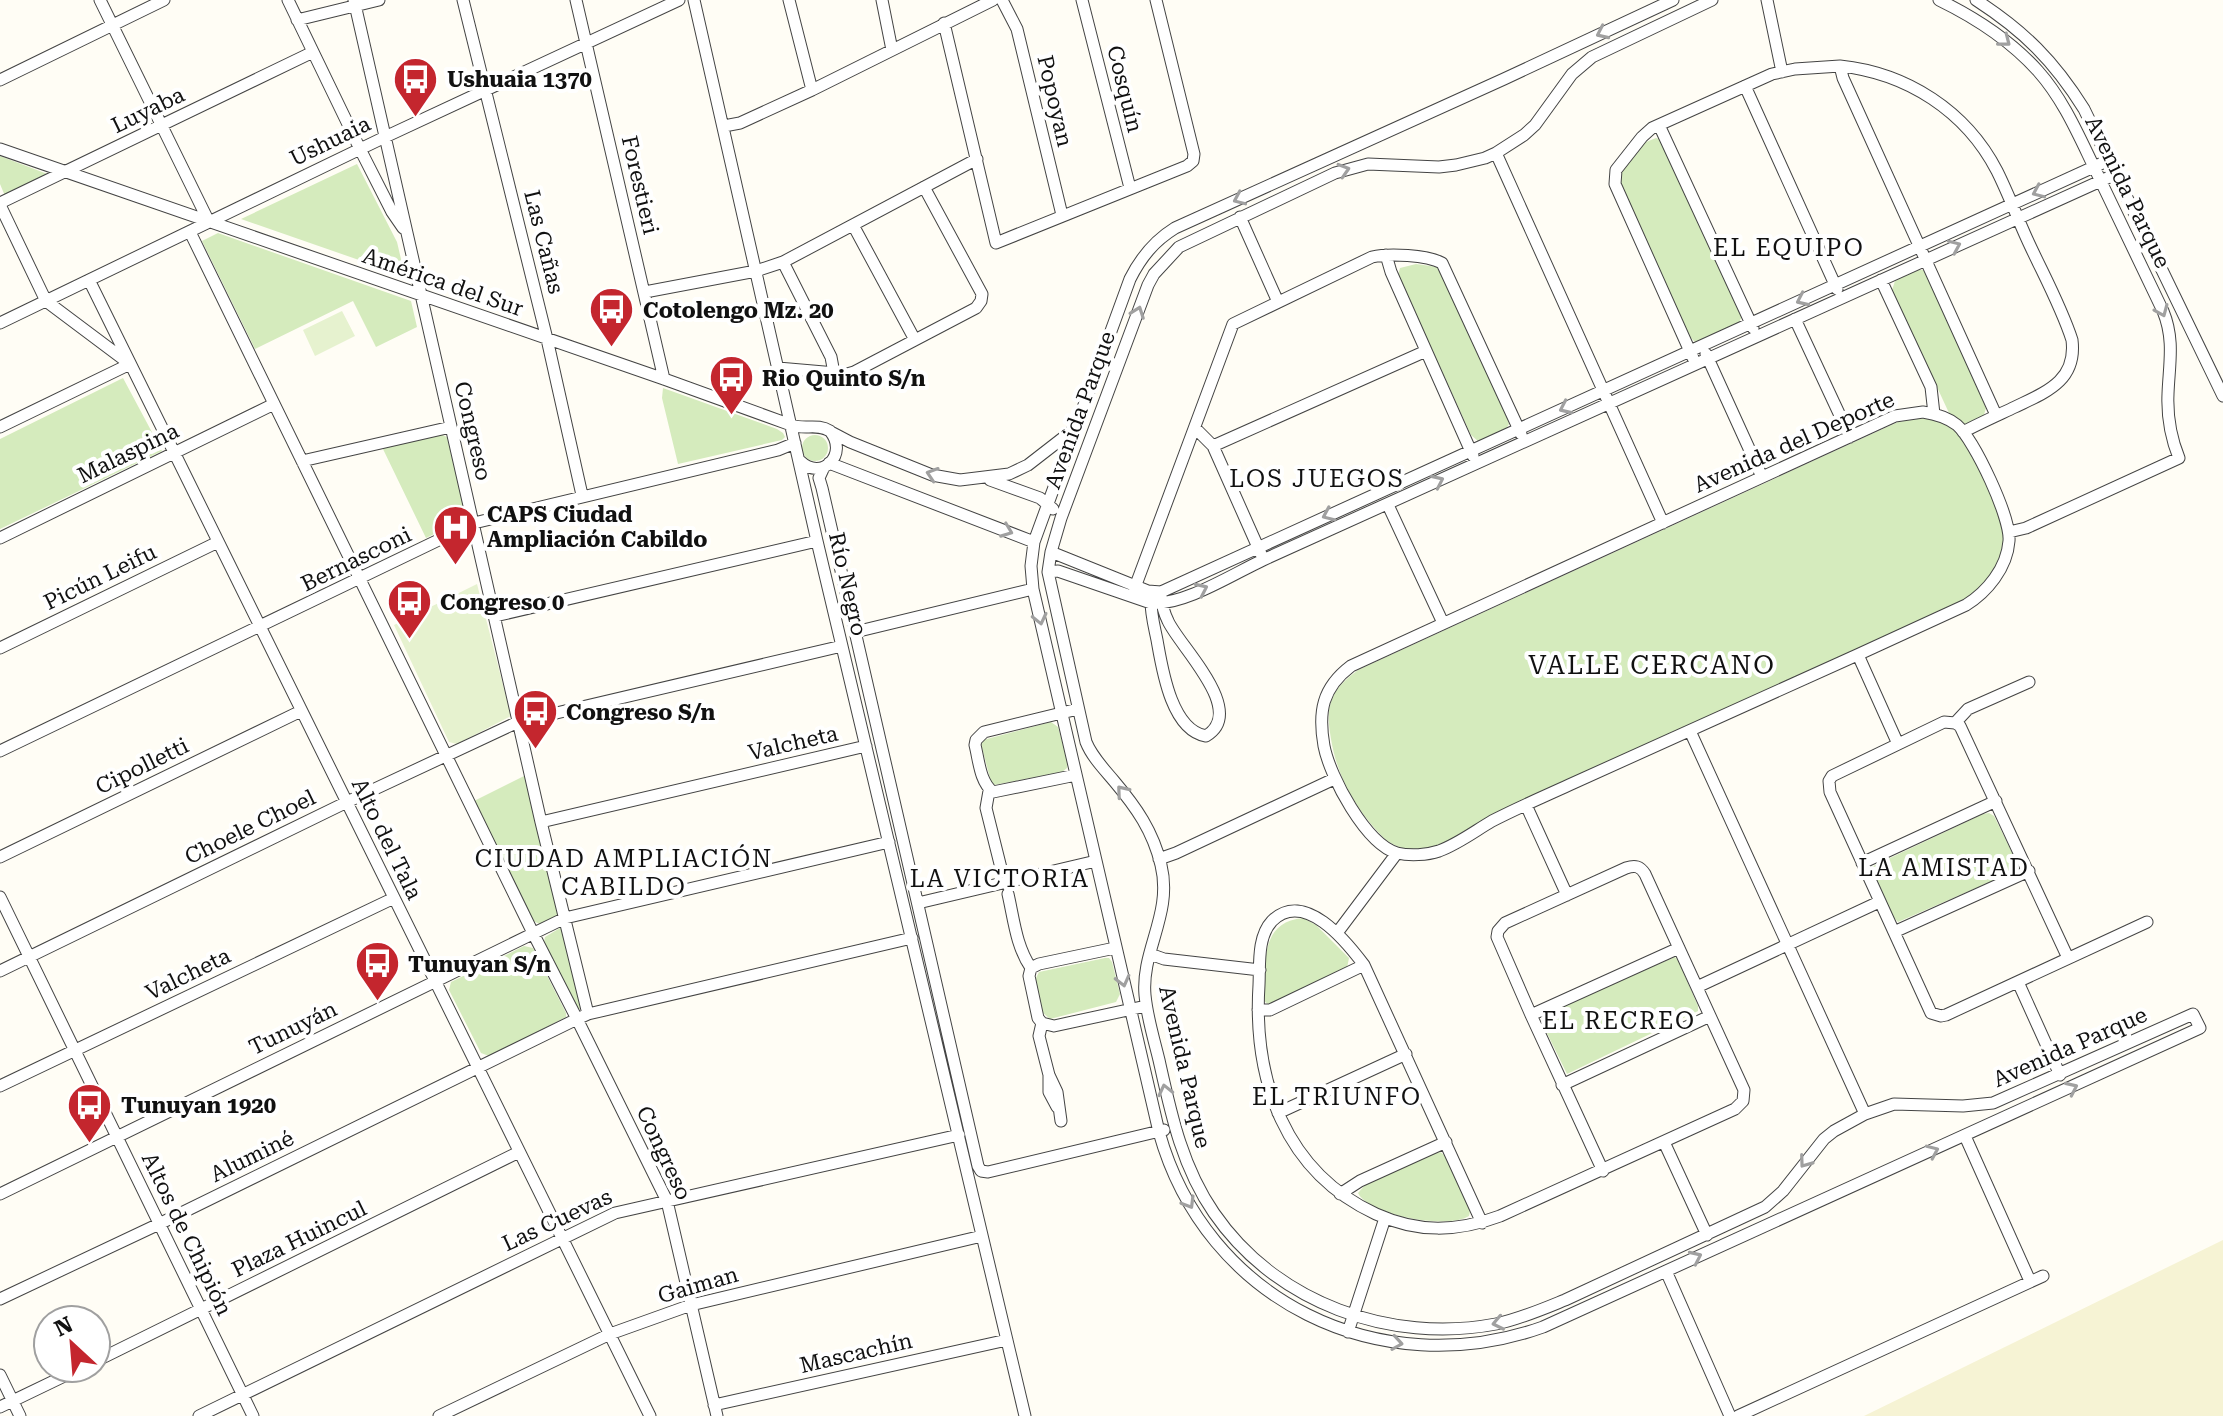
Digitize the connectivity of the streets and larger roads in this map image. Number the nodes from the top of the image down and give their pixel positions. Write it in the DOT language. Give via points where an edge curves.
graph roads {
  1 [pos="100,0"];
  2 [pos="164,0"];
  3 [pos="288,0"];
  4 [pos="379,0"];
  5 [pos="463,0"];
  6 [pos="576,0"];
  7 [pos="679,0"];
  8 [pos="694,0"];
  9 [pos="789,0"];
  10 [pos="882,0"];
  11 [pos="993,0"];
  12 [pos="1002,0"];
  13 [pos="1082,0"];
  14 [pos="1156,0"];
  15 [pos="1673,0"];
  16 [pos="1712,0"];
  17 [pos="1767,0"];
  18 [pos="1939,0"];
  19 [pos="1976,0"];
  20 [pos="355,3"];
  21 [pos="297,20"];
  22 [pos="944,23"];
  23 [pos="112,25"];
  24 [pos="586,42"];
  25 [pos="892,50"];
  26 [pos="313,52"];
  27 [pos="1840,66"];
  28 [pos="1782,72"];
  29 [pos="0,80"];
  30 [pos="1745,86"];
  31 [pos="486,90"];
  32 [pos="812,90"];
  33 [pos="161,125"];
  34 [pos="1659,125"];
  35 [pos="724,126"];
  36 [pos="385,137"];
  37 [pos="0,149"];
  38 [pos="360,149"];
  39 [pos="1496,153"];
  40 [pos="977,159"];
  41 [pos="2109,160"];
  42 [pos="2094,167"];
  43 [pos="66,172"];
  44 [pos="2116,174"];
  45 [pos="2100,181"];
  46 [pos="924,187"];
  47 [pos="1130,188"];
  48 [pos="0,204"];
  49 [pos="2011,204"];
  50 [pos="1062,215"];
  51 [pos="1240,217"];
  52 [pos="2017,218"];
  53 [pos="209,222"];
  54 [pos="853,225"];
  55 [pos="190,232"];
  56 [pos="407,233"];
  57 [pos="1919,246"];
  58 [pos="1386,255"];
  59 [pos="1925,259"];
  60 [pos="783,262"];
  61 [pos="756,271"];
  62 [pos="89,280"];
  63 [pos="1881,280"];
  64 [pos="1835,284"];
  65 [pos="645,292"];
  66 [pos="421,295"];
  67 [pos="1841,297"];
  68 [pos="46,301"];
  69 [pos="1278,302"];
  70 [pos="1795,319"];
  71 [pos="0,323"];
  72 [pos="1751,323"];
  73 [pos="1757,336"];
  74 [pos="547,339"];
  75 [pos="915,340"];
  76 [pos="1702,346"];
  77 [pos="1426,351"];
  78 [pos="1690,352"];
  79 [pos="1708,359"];
  80 [pos="130,364"];
  81 [pos="1696,364"];
  82 [pos="778,368"];
  83 [pos="834,373"];
  84 [pos="664,379"];
  85 [pos="1603,391"];
  86 [pos="2223,396"];
  87 [pos="1086,403"];
  88 [pos="1609,403"];
  89 [pos="274,404"];
  90 [pos="1102,409"];
  91 [pos="1934,414"];
  92 [pos="1996,415"];
  93 [pos="791,425"];
  94 [pos="0,427"];
  95 [pos="451,427"];
  96 [pos="1078,427"];
  97 [pos="807,428"];
  98 [pos="1195,428"];
  99 [pos="1520,429"];
  100 [pos="830,431"];
  101 [pos="1963,432"];
  102 [pos="1850,437"];
  103 [pos="1525,442"];
  104 [pos="795,443"];
  105 [pos="1213,446"];
  106 [pos="1470,451"];
  107 [pos="174,453"];
  108 [pos="302,461"];
  109 [pos="800,461"];
  110 [pos="1477,464"];
  111 [pos="827,465"];
  112 [pos="1762,477"];
  113 [pos="982,478"];
  114 [pos="582,495"];
  115 [pos="1048,504"];
  116 [pos="1388,505"];
  117 [pos="1061,518"];
  118 [pos="474,523"];
  119 [pos="1663,523"];
  120 [pos="2009,532"];
  121 [pos="0,538"];
  122 [pos="817,541"];
  123 [pos="218,542"];
  124 [pos="1034,542"];
  125 [pos="1258,547"];
  126 [pos="1051,552"];
  127 [pos="1263,560"];
  128 [pos="1048,572"];
  129 [pos="360,579"];
  130 [pos="1033,589"];
  131 [pos="1134,591"];
  132 [pos="1156,598"];
  133 [pos="495,616"];
  134 [pos="1443,623"];
  135 [pos="260,628"];
  136 [pos="855,632"];
  137 [pos="842,646"];
  138 [pos="0,648"];
  139 [pos="1858,655"];
  140 [pos="2029,682"];
  141 [pos="1078,709"];
  142 [pos="301,711"];
  143 [pos="1061,714"];
  144 [pos="518,722"];
  145 [pos="1955,723"];
  146 [pos="1690,731"];
  147 [pos="1898,744"];
  148 [pos="866,746"];
  149 [pos="0,751"];
  150 [pos="446,755"];
  151 [pos="1076,775"];
  152 [pos="1334,779"];
  153 [pos="989,791"];
  154 [pos="1996,801"];
  155 [pos="347,802"];
  156 [pos="1526,805"];
  157 [pos="541,822"];
  158 [pos="889,842"];
  159 [pos="1397,853"];
  160 [pos="0,857"];
  161 [pos="1159,859"];
  162 [pos="1096,861"];
  163 [pos="1862,863"];
  164 [pos="1001,868"];
  165 [pos="2029,871"];
  166 [pos="1567,895"];
  167 [pos="0,897"];
  168 [pos="394,898"];
  169 [pos="1009,900"];
  170 [pos="1879,902"];
  171 [pos="918,903"];
  172 [pos="565,918"];
  173 [pos="2147,922"];
  174 [pos="1894,932"];
  175 [pos="533,933"];
  176 [pos="1337,933"];
  177 [pos="912,938"];
  178 [pos="1787,945"];
  179 [pos="1115,948"];
  180 [pos="1679,948"];
  181 [pos="1150,954"];
  182 [pos="29,957"];
  183 [pos="2068,958"];
  184 [pos="1364,965"];
  185 [pos="1031,968"];
  186 [pos="1260,970"];
  187 [pos="0,971"];
  188 [pos="435,981"];
  189 [pos="2018,982"];
  190 [pos="1697,987"];
  191 [pos="1146,1006"];
  192 [pos="1130,1008"];
  193 [pos="1258,1010"];
  194 [pos="1531,1015"];
  195 [pos="1710,1016"];
  196 [pos="583,1017"];
  197 [pos="1042,1023"];
  198 [pos="75,1050"];
  199 [pos="1406,1054"];
  200 [pos="478,1069"];
  201 [pos="2060,1075"];
  202 [pos="1562,1085"];
  203 [pos="0,1086"];
  204 [pos="1993,1103"];
  205 [pos="1278,1113"];
  206 [pos="1865,1114"];
  207 [pos="2001,1120"];
  208 [pos="1061,1121"];
  209 [pos="1174,1127"];
  210 [pos="1159,1132"];
  211 [pos="959,1135"];
  212 [pos="1965,1136"];
  213 [pos="117,1137"];
  214 [pos="1446,1142"];
  215 [pos="1664,1142"];
  216 [pos="519,1152"];
  217 [pos="1603,1171"];
  218 [pos="0,1194"];
  219 [pos="1340,1194"];
  220 [pos="1774,1200"];
  221 [pos="667,1201"];
  222 [pos="1385,1218"];
  223 [pos="1782,1219"];
  224 [pos="1482,1223"];
  225 [pos="159,1224"];
  226 [pos="1707,1235"];
  227 [pos="982,1236"];
  228 [pos="562,1238"];
  229 [pos="1666,1271"];
  230 [pos="2043,1276"];
  231 [pos="2030,1281"];
  232 [pos="0,1299"];
  233 [pos="691,1305"];
  234 [pos="201,1310"];
  235 [pos="1353,1316"];
  236 [pos="1348,1332"];
  237 [pos="610,1334"];
  238 [pos="1007,1340"];
  239 [pos="112,1353"];
  240 [pos="0,1375"];
  241 [pos="48,1384"];
  242 [pos="243,1395"];
  243 [pos="13,1401"];
  244 [pos="0,1407"];
  245 [pos="716,1410"];
  246 [pos="20,1416"];
  247 [pos="199,1416"];
  248 [pos="253,1416"];
  249 [pos="439,1416"];
  250 [pos="650,1416"];
  251 [pos="1025,1416"];
  252 [pos="1730,1416"];
  253 [pos="1738,1416"];
  1 -- 23 [label="street"];
  2 -- 23 [label="street"];
  3 -- 21 [label="street"];
  4 -- 20 [label="street"];
  5 -- 31 [label="street, Las Cañas"];
  6 -- 24 [label="street, Forestieri"];
  7 -- 24 [label="street, Ushuaia"];
  8 -- 35 [label="street, Río Negro"];
  9 -- 32 [label="street"];
  10 -- 25 [label="street"];
  11 -- 22 [label="street"];
  12 -- 50 [label="street, Popoyan" via="1017,29"];
  13 -- 47 [label="street, Cosquín"];
  14 -- 47 [label="street" via="1194,154 1187,166"];
  15 -- 87 [label="street, Avenida Parque, one-way" via="1161,237 1130,279"];
  16 -- 39 [label="street, Avenida Parque" via="1592,57 1572,74 1535,125"];
  17 -- 28 [label="street"];
  18 -- 42 [label="street, Avenida Parque, one-way" via="1993,31 2039,72"];
  19 -- 41 [label="street, Avenida Parque" via="2001,16 2056,68"];
  20 -- 21 [label="street"];
  20 -- 36 [label="street, Congreso"];
  21 -- 26 [label="street"];
  22 -- 25 [label="street"];
  22 -- 40 [label="street"];
  23 -- 29 [label="street"];
  23 -- 33 [label="street"];
  24 -- 31 [label="street, Ushuaia"];
  24 -- 65 [label="street, Forestieri"];
  25 -- 32 [label="street"];
  26 -- 33 [label="street, Luyaba"];
  26 -- 38 [label="street"];
  27 -- 28 [label="street"];
  27 -- 49 [label="street" via="1892,77 1938,101 1984,149"];
  27 -- 57 [label="street"];
  28 -- 30 [label="street"];
  30 -- 34 [label="street"];
  30 -- 64 [label="street"];
  31 -- 36 [label="street, Ushuaia"];
  31 -- 74 [label="street, Las Cañas"];
  32 -- 35 [label="street"];
  33 -- 43 [label="street, Luyaba"];
  33 -- 53 [label="street"];
  34 -- 72 [label="street"];
  34 -- 78 [label="street" via="1642,137 1614,179"];
  35 -- 61 [label="street, Río Negro"];
  36 -- 38 [label="street, Ushuaia"];
  36 -- 56 [label="street, Congreso"];
  37 -- 43 [label="street, América del Sur"];
  38 -- 53 [label="street, Ushuaia"];
  38 -- 56 [label="street"];
  51 -- 39 [label="street, Avenida Parque, one-way" via="1354,167 1439,167"];
  39 -- 85 [label="street"];
  40 -- 46 [label="street"];
  40 -- 50 [label="street" via="996,243"];
  41 -- 42 [label="street"];
  41 -- 44 [label="street, Avenida Parque"];
  42 -- 45 [label="street, Avenida Parque"];
  42 -- 49 [label="street, one-way"];
  43 -- 48 [label="street, Luyaba"];
  43 -- 53 [label="street, América del Sur"];
  44 -- 45 [label="street"];
  44 -- 86 [label="street, Avenida Parque"];
  45 -- 52 [label="street"];
  45 -- 120 [label="street, Avenida Parque, one-way" via="2167,322 2172,352 2168,409 2179,458"];
  46 -- 54 [label="street"];
  46 -- 75 [label="street" via="982,294 976,308"];
  47 -- 50 [label="street"];
  48 -- 68 [label="street"];
  49 -- 52 [label="street"];
  49 -- 57 [label="street"];
  51 -- 69 [label="street"];
  90 -- 51 [label="street, Avenida Parque, one-way" via="1154,274 1179,247"];
  59 -- 52 [label="street, one-way"];
  52 -- 92 [label="street" via="2069,331 2073,354 2054,387"];
  53 -- 55 [label="street, Ushuaia"];
  53 -- 66 [label="street, América del Sur"];
  54 -- 60 [label="street"];
  54 -- 75 [label="street"];
  55 -- 62 [label="street, Ushuaia"];
  55 -- 89 [label="street"];
  56 -- 66 [label="street, Congreso"];
  57 -- 59 [label="street"];
  57 -- 64 [label="street"];
  58 -- 69 [label="street"];
  58 -- 77 [label="street"];
  58 -- 99 [label="street" via="1442,263"];
  59 -- 63 [label="street"];
  59 -- 92 [label="street"];
  60 -- 61 [label="street"];
  60 -- 83 [label="street"];
  61 -- 65 [label="street"];
  61 -- 82 [label="street, Río Negro"];
  62 -- 68 [label="street, Ushuaia"];
  62 -- 80 [label="street, Alto del Tala"];
  63 -- 67 [label="street"];
  63 -- 91 [label="street" via="1931,387"];
  64 -- 67 [label="street"];
  64 -- 72 [label="street, one-way"];
  65 -- 84 [label="street, Forestieri"];
  66 -- 74 [label="street, América del Sur"];
  66 -- 95 [label="street, Congreso"];
  67 -- 70 [label="street"];
  68 -- 71 [label="street, Ushuaia"];
  68 -- 80 [label="street"];
  69 -- 98 [label="street" via="1233,324"];
  70 -- 73 [label="street"];
  70 -- 102 [label="street"];
  72 -- 73 [label="street"];
  72 -- 76 [label="street"];
  73 -- 79 [label="street"];
  74 -- 84 [label="street, América del Sur"];
  74 -- 114 [label="street, Las Cañas"];
  75 -- 83 [label="street" via="854,372"];
  76 -- 78 [label="street"];
  76 -- 79 [label="street"];
  77 -- 105 [label="street"];
  77 -- 106 [label="street"];
  78 -- 81 [label="street"];
  78 -- 85 [label="street"];
  79 -- 81 [label="street"];
  79 -- 112 [label="street"];
  80 -- 94 [label="street"];
  80 -- 107 [label="street, Alto del Tala"];
  81 -- 88 [label="street"];
  82 -- 83 [label="street"];
  82 -- 93 [label="street, Río Negro"];
  84 -- 93 [label="street, América del Sur"];
  85 -- 88 [label="street"];
  85 -- 99 [label="street, one-way"];
  87 -- 90 [label="street"];
  87 -- 96 [label="street, Avenida Parque"];
  88 -- 103 [label="street"];
  88 -- 119 [label="street"];
  89 -- 107 [label="street, Malaspina"];
  89 -- 108 [label="street"];
  90 -- 117 [label="street, Avenida Parque"];
  91 -- 101 [label="street"];
  91 -- 102 [label="street, Avenida del Deporte" via="1903,414"];
  92 -- 101 [label="street"];
  93 -- 97 [label="street, América del Sur"];
  93 -- 104 [label="street, Río Negro"];
  95 -- 108 [label="street"];
  95 -- 118 [label="street, Congreso"];
  96 -- 113 [label="street" via="1028,465"];
  96 -- 115 [label="street, Avenida Parque"];
  97 -- 100 [label="street"];
  97 -- 104 [label="street"];
  98 -- 105 [label="street"];
  98 -- 131 [label="street"];
  99 -- 103 [label="street"];
  99 -- 106 [label="street"];
  100 -- 111 [label="street" via="836,444"];
  113 -- 100 [label="street, one-way" via="932,475"];
  101 -- 120 [label="street"];
  102 -- 112 [label="street, Avenida del Deporte"];
  103 -- 110 [label="street"];
  104 -- 109 [label="street, Río Negro"];
  104 -- 114 [label="street, Bernasconi"];
  105 -- 125 [label="street"];
  106 -- 110 [label="street"];
  106 -- 125 [label="street, one-way"];
  107 -- 121 [label="street, Malaspina"];
  107 -- 123 [label="street, Alto del Tala"];
  108 -- 129 [label="street"];
  109 -- 111 [label="street" via="815,469"];
  109 -- 122 [label="street, Río Negro"];
  116 -- 110 [label="street, one-way"];
  111 -- 124 [label="street, one-way"];
  111 -- 136 [label="street, Río Negro" via="819,478"];
  112 -- 119 [label="street, Avenida del Deporte"];
  113 -- 115 [label="street"];
  114 -- 118 [label="street, Bernasconi"];
  115 -- 117 [label="street"];
  115 -- 124 [label="street, Avenida Parque"];
  116 -- 127 [label="street"];
  116 -- 134 [label="street"];
  117 -- 126 [label="street, Avenida Parque"];
  118 -- 129 [label="street, Bernasconi"];
  118 -- 133 [label="street, Congreso"];
  119 -- 134 [label="street, Avenida del Deporte"];
  120 -- 139 [label="street" via="2000,570 1977,598"];
  122 -- 133 [label="street"];
  122 -- 137 [label="street, Río Negro"];
  123 -- 135 [label="street, Alto del Tala"];
  123 -- 138 [label="street, Picún Leifu"];
  124 -- 130 [label="street, Avenida Parque"];
  125 -- 127 [label="street"];
  125 -- 132 [label="street"];
  126 -- 128 [label="street, Avenida Parque"];
  126 -- 131 [label="street"];
  132 -- 127 [label="street, one-way" via="1180,600"];
  128 -- 131 [label="street"];
  128 -- 141 [label="street, Avenida Parque"];
  129 -- 135 [label="street, Bernasconi"];
  129 -- 150 [label="street"];
  130 -- 136 [label="street"];
  130 -- 143 [label="street, Avenida Parque, one-way"];
  131 -- 132 [label="street"];
  132 -- 132 [label="street" via="1161,663 1171,699 1192,729 1206,736 1219,718 1214,695"];
  133 -- 144 [label="street, Congreso"];
  134 -- 152 [label="street, Avenida del Deporte" via="1360,661 1334,681 1322,713"];
  135 -- 142 [label="street, Alto del Tala"];
  135 -- 149 [label="street, Bernasconi"];
  136 -- 171 [label="street, Río Negro"];
  137 -- 144 [label="street, Choele Choel"];
  137 -- 148 [label="street, Río Negro"];
  139 -- 146 [label="street"];
  139 -- 147 [label="street"];
  140 -- 145 [label="street" via="1968,709"];
  141 -- 143 [label="street"];
  161 -- 141 [label="street, Avenida Parque, one-way" via="1140,814 1089,749"];
  142 -- 155 [label="street, Alto del Tala"];
  142 -- 160 [label="street, Cipolletti"];
  143 -- 151 [label="street, Avenida Parque"];
  143 -- 153 [label="street" via="979,735 975,745"];
  144 -- 150 [label="street, Choele Choel"];
  144 -- 157 [label="street, Congreso"];
  145 -- 147 [label="street" via="1944,722"];
  145 -- 154 [label="street"];
  146 -- 156 [label="street"];
  146 -- 178 [label="street"];
  147 -- 163 [label="street" via="1836,772 1829,781"];
  148 -- 157 [label="street, Valcheta"];
  148 -- 158 [label="street, Río Negro"];
  150 -- 155 [label="street, Choele Choel"];
  150 -- 175 [label="street"];
  151 -- 153 [label="street"];
  151 -- 162 [label="street, Avenida Parque"];
  152 -- 159 [label="street, Avenida del Deporte" via="1370,831"];
  152 -- 161 [label="street"];
  153 -- 164 [label="street" via="986,808"];
  154 -- 163 [label="street"];
  154 -- 165 [label="street"];
  155 -- 168 [label="street, Alto del Tala"];
  155 -- 182 [label="street, Choele Choel"];
  156 -- 159 [label="street" via="1442,850"];
  156 -- 166 [label="street"];
  157 -- 172 [label="street, Congreso"];
  158 -- 172 [label="street, Tunuyán"];
  158 -- 177 [label="street, Río Negro"];
  159 -- 176 [label="street"];
  161 -- 181 [label="street, Avenida Parque" via="1163,902"];
  162 -- 171 [label="street"];
  162 -- 179 [label="street, Avenida Parque"];
  163 -- 170 [label="street"];
  165 -- 174 [label="street"];
  165 -- 183 [label="street"];
  166 -- 180 [label="street" via="1634,865 1645,874"];
  166 -- 194 [label="street" via="1498,931"];
  167 -- 182 [label="street, Altos de Chipión"];
  168 -- 188 [label="street, Alto del Tala"];
  168 -- 198 [label="street, Valcheta"];
  169 -- 185 [label="street" via="1021,954"];
  170 -- 174 [label="street"];
  170 -- 178 [label="street"];
  171 -- 210 [label="street, Río Negro" via="981,1171"];
  172 -- 175 [label="street, Tunuyán"];
  172 -- 196 [label="street, Congreso"];
  173 -- 183 [label="street"];
  174 -- 189 [label="street" via="1936,1015"];
  175 -- 188 [label="street, Tunuyán"];
  175 -- 196 [label="street"];
  176 -- 184 [label="street"];
  176 -- 186 [label="street" via="1305,913 1281,915 1264,933"];
  177 -- 196 [label="street, Aluminé"];
  177 -- 211 [label="street, Río Negro"];
  178 -- 190 [label="street"];
  178 -- 206 [label="street"];
  179 -- 185 [label="street"];
  179 -- 192 [label="street, Avenida Parque, one-way"];
  180 -- 190 [label="street"];
  180 -- 194 [label="street"];
  181 -- 186 [label="street"];
  181 -- 191 [label="street, Avenida Parque"];
  182 -- 187 [label="street, Choele Choel"];
  182 -- 198 [label="street, Altos de Chipión"];
  183 -- 189 [label="street"];
  184 -- 193 [label="street" via="1270,1010"];
  184 -- 199 [label="street"];
  185 -- 197 [label="street"];
  186 -- 193 [label="street"];
  188 -- 200 [label="street, Alto del Tala"];
  188 -- 213 [label="street, Tunuyán"];
  189 -- 201 [label="street"];
  190 -- 195 [label="street"];
  191 -- 192 [label="street"];
  209 -- 191 [label="street, Avenida Parque, one-way"];
  192 -- 197 [label="street" via="1054,1026"];
  192 -- 210 [label="street, Avenida Parque"];
  193 -- 205 [label="street" via="1262,1060"];
  194 -- 202 [label="street"];
  195 -- 202 [label="street"];
  195 -- 215 [label="street" via="1744,1090 1743,1101"];
  196 -- 200 [label="street, Aluminé"];
  196 -- 221 [label="street, Congreso"];
  197 -- 208 [label="street" via="1039,1036"];
  198 -- 203 [label="street, Valcheta"];
  198 -- 213 [label="street, Altos de Chipión"];
  199 -- 205 [label="street"];
  199 -- 214 [label="street"];
  200 -- 216 [label="street, Alto del Tala"];
  200 -- 225 [label="street, Aluminé"];
  201 -- 204 [label="street, Avenida Parque"];
  207 -- 201 [label="street, Avenida Parque, one-way" via="2200,1028 2193,1014"];
  202 -- 217 [label="street"];
  204 -- 206 [label="street, Avenida Parque" via="1894,1104"];
  204 -- 207 [label="street"];
  205 -- 219 [label="street" via="1301,1155"];
  206 -- 220 [label="street, Avenida Parque, one-way" via="1824,1139"];
  207 -- 212 [label="street, Avenida Parque"];
  209 -- 210 [label="street"];
  209 -- 235 [label="street, Avenida Parque" via="1203,1195 1238,1243 1279,1279"];
  210 -- 236 [label="street, Avenida Parque, one-way" via="1190,1207 1217,1244 1288,1305"];
  211 -- 221 [label="street, Las Cuevas"];
  211 -- 227 [label="street, Río Negro"];
  223 -- 212 [label="street, Avenida Parque, one-way"];
  212 -- 231 [label="street"];
  213 -- 218 [label="street, Tunuyán"];
  213 -- 225 [label="street, Altos de Chipión"];
  214 -- 219 [label="street"];
  214 -- 224 [label="street"];
  215 -- 217 [label="street"];
  215 -- 226 [label="street"];
  216 -- 228 [label="street, Alto del Tala"];
  216 -- 234 [label="street, Plaza Huincul"];
  217 -- 224 [label="street"];
  219 -- 222 [label="street"];
  220 -- 223 [label="street"];
  220 -- 226 [label="street, Avenida Parque"];
  221 -- 228 [label="street, Las Cuevas" via="623,1210"];
  221 -- 233 [label="street, Congreso"];
  222 -- 224 [label="street" via="1428,1228"];
  222 -- 235 [label="street"];
  229 -- 223 [label="street, Avenida Parque, one-way"];
  225 -- 232 [label="street, Aluminé"];
  225 -- 234 [label="street, Altos de Chipión"];
  226 -- 235 [label="street, Avenida Parque, one-way" via="1498,1324 1421,1329"];
  227 -- 233 [label="street, Gaiman"];
  227 -- 238 [label="street, Río Negro"];
  228 -- 237 [label="street, Alto del Tala"];
  228 -- 242 [label="street, Las Cuevas"];
  236 -- 229 [label="street, Avenida Parque, one-way" via="1415,1346 1505,1339 1560,1321"];
  229 -- 252 [label="street"];
  230 -- 231 [label="street"];
  231 -- 253 [label="street"];
  233 -- 237 [label="street, Gaiman"];
  233 -- 245 [label="street, Congreso"];
  234 -- 239 [label="street, Plaza Huincul"];
  234 -- 242 [label="street, Altos de Chipión"];
  235 -- 236 [label="street"];
  237 -- 249 [label="street, Gaiman"];
  237 -- 250 [label="street, Alto del Tala"];
  238 -- 245 [label="street, Mascachín"];
  238 -- 251 [label="street, Río Negro"];
  240 -- 243 [label="street"];
  241 -- 243 [label="street"];
  242 -- 247 [label="street, Las Cuevas"];
  242 -- 248 [label="street, Altos de Chipión"];
  243 -- 244 [label="street"];
  243 -- 246 [label="street"];
}
